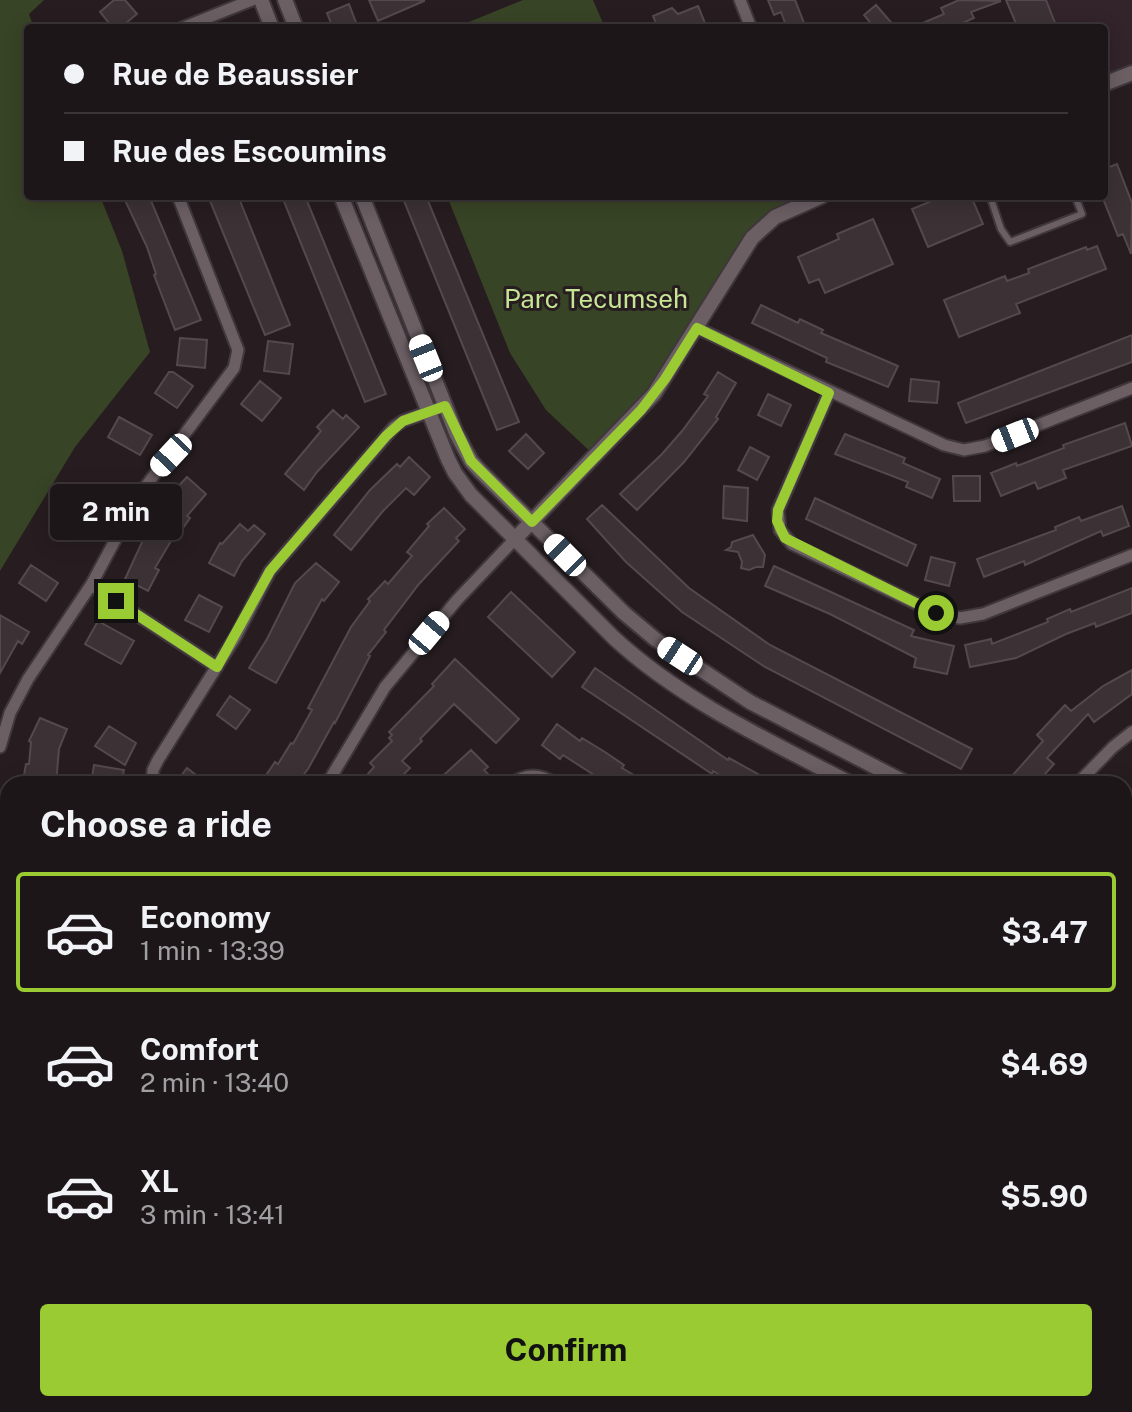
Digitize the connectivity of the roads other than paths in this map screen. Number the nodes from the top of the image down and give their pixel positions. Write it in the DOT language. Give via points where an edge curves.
graph roads {
  1 [pos="252,0"];
  2 [pos="261,0"];
  3 [pos="285,0"];
  4 [pos="740,0"];
  5 [pos="192,24"];
  6 [pos="270,24"];
  7 [pos="294,24"];
  8 [pos="749,24"];
  9 [pos="1132,73"];
  10 [pos="1108,82"];
  11 [pos="180,200"];
  12 [pos="343,200"];
  13 [pos="364,200"];
  14 [pos="811,200"];
  15 [pos="991,200"];
  16 [pos="1077,200"];
  17 [pos="697,328"];
  18 [pos="1132,388"];
  19 [pos="829,393"];
  20 [pos="445,406"];
  21 [pos="429,411"];
  22 [pos="532,522"];
  23 [pos="515,539"];
  24 [pos="1132,555"];
  25 [pos="91,585"];
  26 [pos="217,667"];
  27 [pos="1132,732"];
  28 [pos="0,747"];
  29 [pos="153,776"];
  30 [pos="332,776"];
  31 [pos="837,776"];
  32 [pos="893,776"];
  33 [pos="1085,776"];
  1 -- 5 [label="street"];
  2 -- 6 [label="street"];
  3 -- 7 [label="street"];
  4 -- 8 [label="street"];
  9 -- 10 [label="street"];
  11 -- 25 [label="street" via="238,350 234,368 148,481"];
  12 -- 21 [label="street"];
  13 -- 20 [label="street"];
  14 -- 17 [label="street" via="775,217 752,238"];
  15 -- 16 [label="lane" via="1010,242 1082,214"];
  17 -- 19 [label="street"];
  17 -- 22 [label="street" via="641,410"];
  18 -- 19 [label="street" via="964,450"];
  19 -- 24 [label="street" via="778,510 780,530 792,544 936,613 960,618 983,614"];
  20 -- 21 [label="street"];
  20 -- 22 [label="street" via="471,461"];
  21 -- 23 [label="street" via="455,473"];
  21 -- 26 [label="street" via="394,427 270,571"];
  22 -- 23 [label="street"];
  22 -- 32 [label="street" via="655,639 750,702"];
  23 -- 30 [label="street" via="399,669"];
  23 -- 31 [label="street" via="637,658 722,715"];
  25 -- 26 [label="street"];
  25 -- 28 [label="street" via="28,679"];
  26 -- 29 [label="street"];
  27 -- 33 [label="street"];
}
